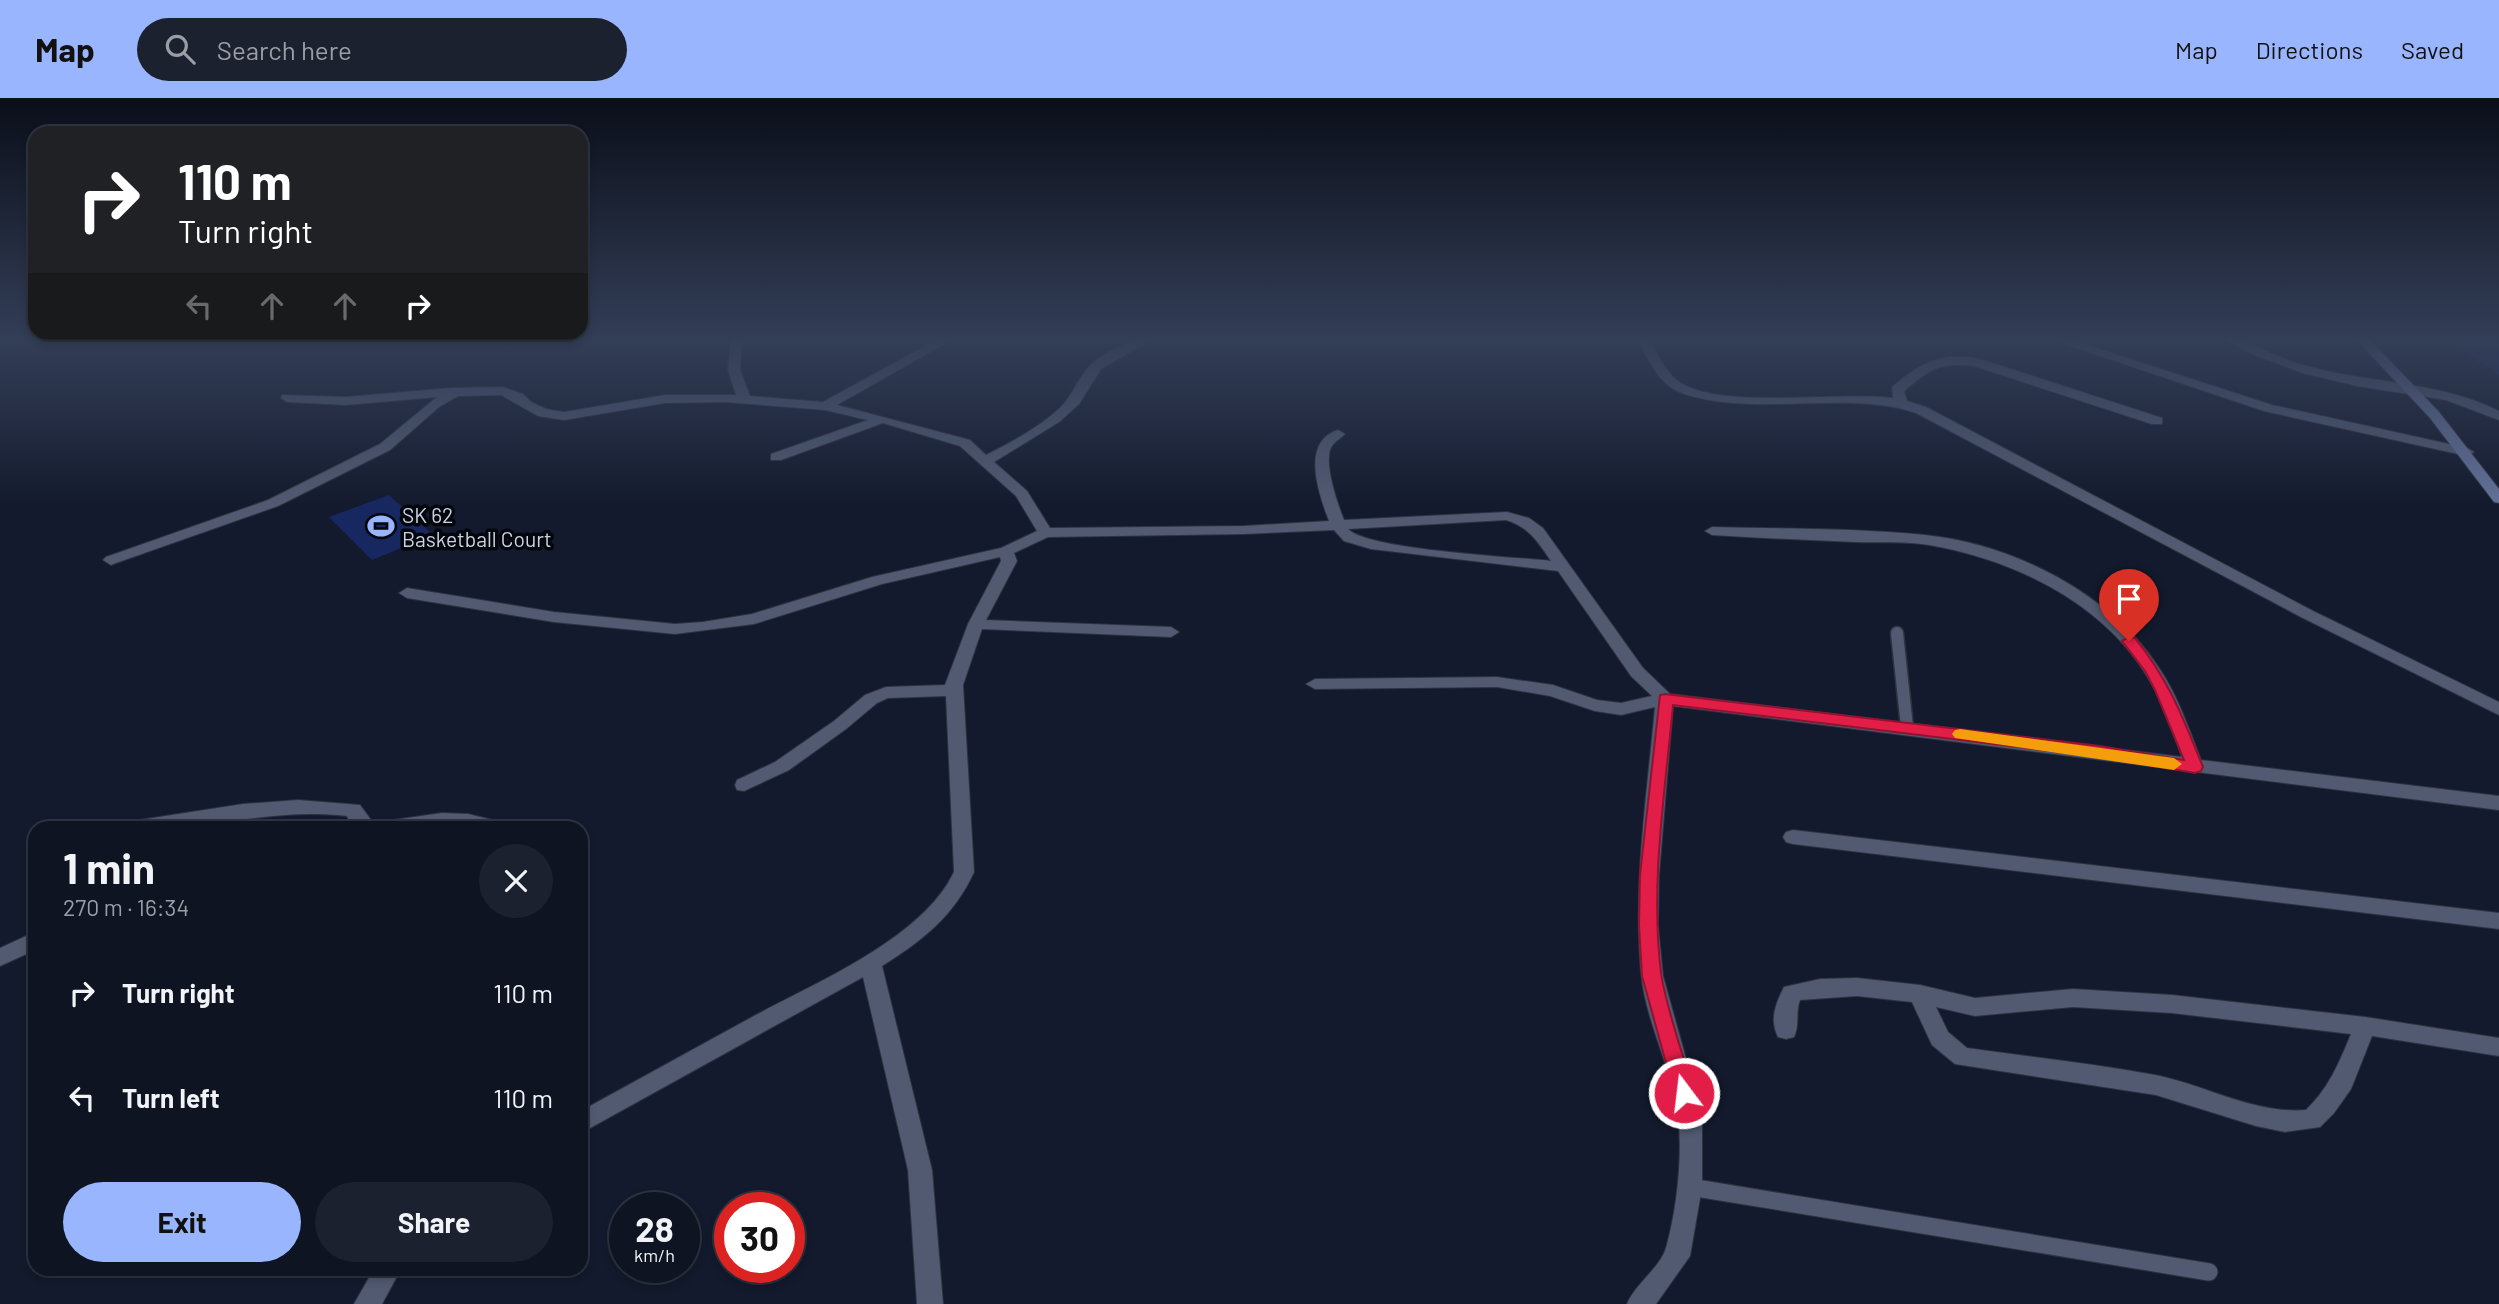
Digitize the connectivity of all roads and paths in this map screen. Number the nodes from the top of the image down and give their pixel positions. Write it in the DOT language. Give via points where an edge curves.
graph roads {
  1 [pos="427,394"];
  2 [pos="451,394"];
  3 [pos="511,394"];
  4 [pos="742,394"];
  5 [pos="846,394"];
  6 [pos="1079,394"];
  7 [pos="1705,394"];
  8 [pos="1898,394"];
  9 [pos="2077,394"];
  10 [pos="2227,394"];
  11 [pos="2418,394"];
  12 [pos="2432,394"];
  13 [pos="287,398"];
  14 [pos="745,399"];
  15 [pos="1901,403"];
  16 [pos="825,406"];
  17 [pos="2499,416"];
  18 [pos="882,419"];
  19 [pos="2157,421"];
  20 [pos="1338,434"];
  21 [pos="2466,452"];
  22 [pos="776,457"];
  23 [pos="985,461"];
  24 [pos="2499,499"];
  25 [pos="1337,524"];
  26 [pos="1712,531"];
  27 [pos="1045,533"];
  28 [pos="1006,551"];
  29 [pos="111,560"];
  30 [pos="1562,567"];
  31 [pos="407,593"];
  32 [pos="976,624"];
  33 [pos="1171,632"];
  34 [pos="1897,633"];
  35 [pos="1315,684"];
  36 [pos="954,690"];
  37 [pos="1665,699"];
  38 [pos="2499,709"];
  39 [pos="1907,727"];
  40 [pos="2195,767"];
  41 [pos="744,785"];
  42 [pos="2499,803"];
  43 [pos="184,821"];
  44 [pos="361,821"];
  45 [pos="428,821"];
  46 [pos="476,821"];
  47 [pos="1793,837"];
  48 [pos="2499,922"];
  49 [pos="28,944"];
  50 [pos="0,958"];
  51 [pos="870,963"];
  52 [pos="1920,994"];
  53 [pos="2365,1026"];
  54 [pos="1786,1030"];
  55 [pos="2499,1047"];
  56 [pos="588,1113"];
  57 [pos="1690,1186"];
  58 [pos="2209,1272"];
  59 [pos="384,1276"];
  60 [pos="367,1304"];
  61 [pos="930,1304"];
  62 [pos="1640,1304"];
  1 -- 13 [label="street" via="346,401"];
  2 -- 29 [label="street" via="385,447 273,503"];
  3 -- 14 [label="street" via="550,416 665,399"];
  4 -- 14 [label="street"];
  5 -- 16 [label="street"];
  6 -- 23 [label="street" via="1013,446"];
  7 -- 15 [label="street"];
  8 -- 15 [label="street"];
  9 -- 19 [label="street"];
  10 -- 21 [label="street"];
  11 -- 21 [label="main road"];
  12 -- 17 [label="street"];
  14 -- 16 [label="street"];
  15 -- 38 [label="street" via="1942,420 2307,614"];
  16 -- 18 [label="street"];
  18 -- 22 [label="street"];
  18 -- 23 [label="street" via="964,443"];
  20 -- 25 [label="street" via="1326,442 1321,464"];
  21 -- 24 [label="main road"];
  23 -- 27 [label="street" via="1022,494"];
  25 -- 27 [label="street"];
  25 -- 30 [label="street" via="1360,542 1388,548"];
  25 -- 30 [label="street" via="1507,516 1538,531"];
  26 -- 40 [label="street" via="1926,540 1974,548 2038,575 2098,612 2140,652 2163,690"];
  27 -- 28 [label="street"];
  28 -- 31 [label="street" via="878,580 754,619 689,628 554,617"];
  28 -- 32 [label="street" via="1009,561"];
  30 -- 37 [label="street" via="1637,671"];
  32 -- 33 [label="street"];
  32 -- 36 [label="street"];
  34 -- 39 [label="lane"];
  35 -- 37 [label="street" via="1497,682 1621,709"];
  36 -- 41 [label="street" via="897,692 871,699 782,766"];
  36 -- 51 [label="street" via="964,872 957,890 936,916"];
  37 -- 39 [label="street"];
  37 -- 57 [label="street" via="1648,925 1652,976 1690,1116"];
  39 -- 40 [label="street"];
  40 -- 42 [label="street"];
  43 -- 44 [label="street" via="293,806 327,806 353,810"];
  45 -- 46 [label="street" via="452,817"];
  47 -- 48 [label="street"];
  49 -- 50 [label="street"];
  51 -- 56 [label="street"];
  51 -- 61 [label="street" via="919,1170"];
  52 -- 53 [label="street" via="1975,1007 2073,998"];
  52 -- 53 [label="street" via="1938,1040 1963,1057 2156,1085 2286,1122 2312,1119 2326,1106 2343,1082"];
  52 -- 54 [label="street" via="1857,987 1792,993 1785,1010"];
  53 -- 55 [label="street"];
  57 -- 58 [label="lane"];
  57 -- 62 [label="street" via="1677,1256"];
  59 -- 60 [label="street"];
}
